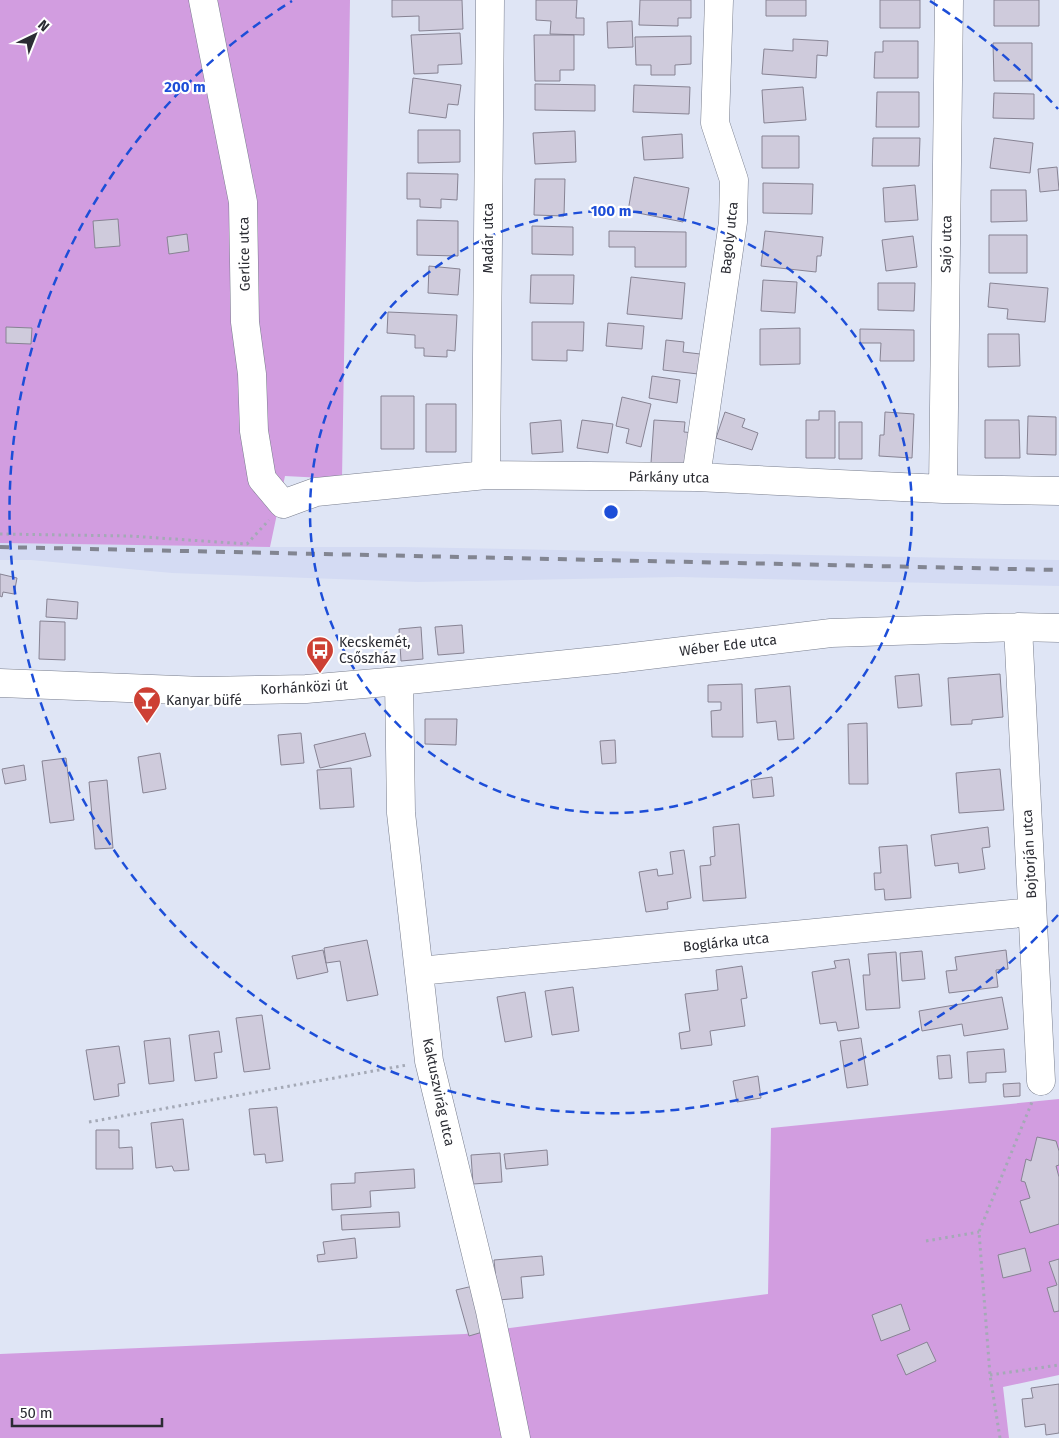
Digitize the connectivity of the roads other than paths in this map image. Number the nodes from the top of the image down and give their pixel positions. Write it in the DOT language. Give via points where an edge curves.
graph roads {
  1 [pos="203,0"];
  2 [pos="490,0"];
  3 [pos="720,0"];
  4 [pos="949,0"];
  5 [pos="486,475"];
  6 [pos="696,477"];
  7 [pos="943,489"];
  8 [pos="1059,491"];
  9 [pos="283,504"];
  10 [pos="1018,627"];
  11 [pos="1059,628"];
  12 [pos="399,681"];
  13 [pos="0,683"];
  14 [pos="1032,912"];
  15 [pos="419,971"];
  16 [pos="1041,1081"];
  17 [pos="516,1438"];
  1 -- 9 [label="street, Gerlice utca" via="244,202 245,322 252,374 254,431 262,478"];
  2 -- 5 [label="street, Madár utca"];
  3 -- 6 [label="street, Bagoly utca" via="715,123 734,180 733,222"];
  4 -- 7 [label="street, Sajó utca"];
  5 -- 6 [label="street, Párkány utca"];
  5 -- 9 [label="street, Párkány utca" via="316,492"];
  6 -- 7 [label="street, Párkány utca"];
  7 -- 8 [label="street, Párkány utca"];
  10 -- 11 [label="street, Wéber Ede utca"];
  10 -- 12 [label="street, Wéber Ede utca" via="831,633"];
  10 -- 14 [label="street, Bojtorján utca"];
  12 -- 13 [label="street, Korhánközi út" via="306,689 203,691"];
  12 -- 15 [label="street, Kaktuszvirág utca" via="401,813"];
  14 -- 15 [label="street, Boglárka utca"];
  14 -- 16 [label="street, Bojtorján utca"];
  15 -- 17 [label="street, Kaktuszvirág utca" via="429,1061 490,1311"];
}
